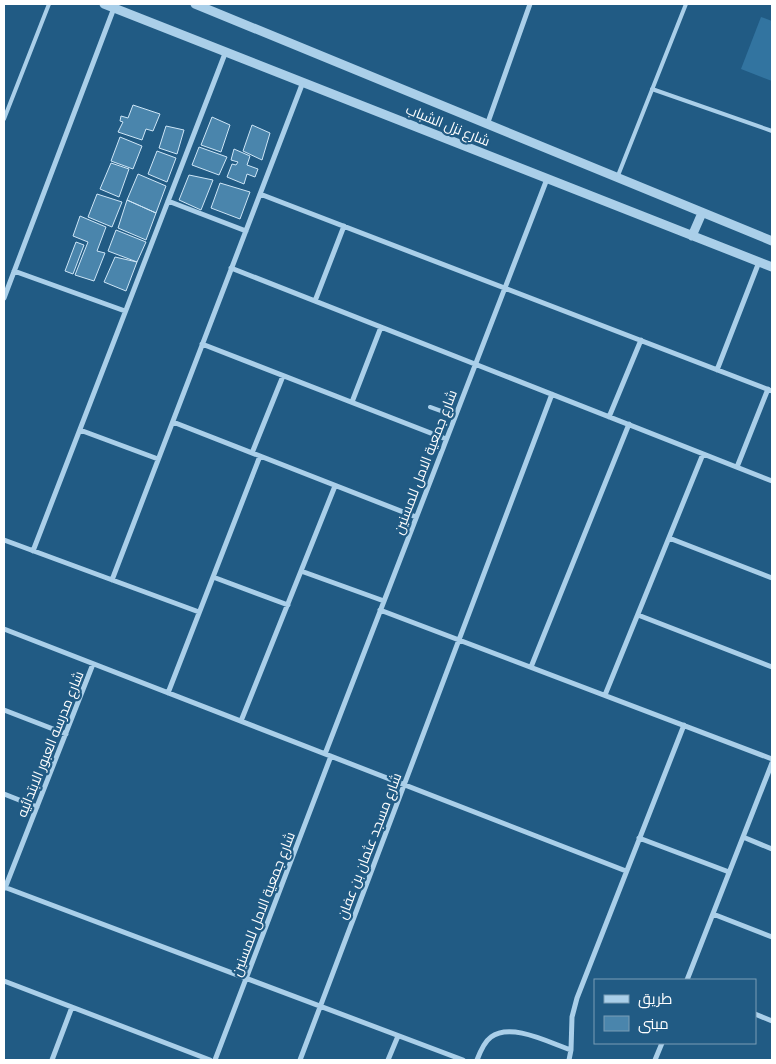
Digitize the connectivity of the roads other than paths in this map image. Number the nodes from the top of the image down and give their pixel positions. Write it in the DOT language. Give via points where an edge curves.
graph roads {
  1 [pos="49,4"];
  2 [pos="104,4"];
  3 [pos="195,4"];
  4 [pos="530,4"];
  5 [pos="686,4"];
  6 [pos="114,8"];
  7 [pos="226,52"];
  8 [pos="303,82"];
  9 [pos="652,89"];
  10 [pos="4,119"];
  11 [pos="487,125"];
  12 [pos="772,131"];
  13 [pos="617,178"];
  14 [pos="547,179"];
  15 [pos="260,194"];
  16 [pos="168,201"];
  17 [pos="702,213"];
  18 [pos="344,226"];
  19 [pos="246,231"];
  20 [pos="692,236"];
  21 [pos="772,241"];
  22 [pos="759,262"];
  23 [pos="772,267"];
  24 [pos="231,268"];
  25 [pos="14,271"];
  26 [pos="504,288"];
  27 [pos="4,298"];
  28 [pos="315,301"];
  29 [pos="125,311"];
  30 [pos="381,327"];
  31 [pos="640,340"];
  32 [pos="202,344"];
  33 [pos="475,364"];
  34 [pos="717,370"];
  35 [pos="283,376"];
  36 [pos="770,390"];
  37 [pos="552,394"];
  38 [pos="352,402"];
  39 [pos="430,406"];
  40 [pos="455,416"];
  41 [pos="609,417"];
  42 [pos="173,422"];
  43 [pos="629,424"];
  44 [pos="80,430"];
  45 [pos="446,439"];
  46 [pos="252,453"];
  47 [pos="703,454"];
  48 [pos="260,456"];
  49 [pos="158,459"];
  50 [pos="737,467"];
  51 [pos="772,480"];
  52 [pos="335,486"];
  53 [pos="416,517"];
  54 [pos="669,538"];
  55 [pos="4,540"];
  56 [pos="33,551"];
  57 [pos="301,571"];
  58 [pos="213,577"];
  59 [pos="772,578"];
  60 [pos="112,580"];
  61 [pos="384,601"];
  62 [pos="288,605"];
  63 [pos="380,610"];
  64 [pos="199,612"];
  65 [pos="638,615"];
  66 [pos="4,629"];
  67 [pos="459,640"];
  68 [pos="94,664"];
  69 [pos="531,667"];
  70 [pos="772,667"];
  71 [pos="168,693"];
  72 [pos="606,695"];
  73 [pos="4,710"];
  74 [pos="241,721"];
  75 [pos="684,725"];
  76 [pos="66,734"];
  77 [pos="324,754"];
  78 [pos="331,756"];
  79 [pos="772,759"];
  80 [pos="772,763"];
  81 [pos="404,785"];
  82 [pos="4,794"];
  83 [pos="37,806"];
  84 [pos="743,837"];
  85 [pos="639,838"];
  86 [pos="772,849"];
  87 [pos="626,871"];
  88 [pos="730,872"];
  89 [pos="4,887"];
  90 [pos="713,914"];
  91 [pos="772,936"];
  92 [pos="247,979"];
  93 [pos="687,979"];
  94 [pos="4,982"];
  95 [pos="321,1007"];
  96 [pos="72,1008"];
  97 [pos="756,1014"];
  98 [pos="772,1020"];
  99 [pos="398,1036"];
  100 [pos="662,1044"];
  101 [pos="571,1050"];
  102 [pos="52,1060"];
  103 [pos="210,1060"];
  104 [pos="215,1060"];
  105 [pos="300,1060"];
  106 [pos="388,1060"];
  107 [pos="463,1060"];
  108 [pos="477,1060"];
  109 [pos="569,1060"];
  110 [pos="655,1060"];
  1 -- 10 [label="lane"];
  2 -- 6 [label="street, شارع نزل الشباب"];
  3 -- 11 [label="street, شارع نزل الشباب"];
  4 -- 11 [label="street"];
  5 -- 9 [label="lane"];
  6 -- 7 [label="street, شارع نزل الشباب"];
  6 -- 25 [label="street"];
  7 -- 8 [label="street, شارع نزل الشباب"];
  7 -- 16 [label="street"];
  8 -- 14 [label="street, شارع نزل الشباب"];
  8 -- 15 [label="street"];
  9 -- 12 [label="lane"];
  9 -- 13 [label="lane"];
  11 -- 13 [label="street, شارع نزل الشباب"];
  13 -- 17 [label="street, شارع نزل الشباب"];
  14 -- 20 [label="street, شارع نزل الشباب"];
  14 -- 26 [label="street, شارع جمعية الامل للمسنين"];
  15 -- 18 [label="street"];
  15 -- 19 [label="street"];
  16 -- 19 [label="street"];
  16 -- 29 [label="street"];
  17 -- 20 [label="street"];
  17 -- 21 [label="street, شارع نزل الشباب"];
  18 -- 26 [label="street"];
  18 -- 28 [label="street"];
  19 -- 24 [label="street"];
  20 -- 22 [label="street, شارع نزل الشباب"];
  22 -- 23 [label="street, شارع نزل الشباب"];
  22 -- 34 [label="street"];
  24 -- 28 [label="street"];
  24 -- 32 [label="street"];
  25 -- 27 [label="street"];
  25 -- 29 [label="street"];
  26 -- 31 [label="street"];
  26 -- 33 [label="street, شارع جمعية الامل للمسنين"];
  28 -- 30 [label="street"];
  29 -- 44 [label="street"];
  30 -- 33 [label="street"];
  30 -- 38 [label="street"];
  31 -- 34 [label="street"];
  31 -- 41 [label="street"];
  32 -- 35 [label="street"];
  32 -- 42 [label="street"];
  33 -- 37 [label="street"];
  33 -- 40 [label="street, شارع جمعية الامل للمسنين"];
  34 -- 36 [label="street"];
  35 -- 38 [label="street"];
  35 -- 46 [label="street"];
  36 -- 50 [label="street"];
  37 -- 41 [label="street"];
  37 -- 67 [label="street, شارع مسجد عثمان بن عفان"];
  38 -- 45 [label="street"];
  39 -- 40 [label="lane"];
  40 -- 45 [label="street, شارع جمعية الامل للمسنين"];
  41 -- 43 [label="street"];
  42 -- 46 [label="street"];
  42 -- 49 [label="street"];
  43 -- 47 [label="street"];
  43 -- 69 [label="street"];
  44 -- 49 [label="street"];
  44 -- 56 [label="street"];
  45 -- 53 [label="street, شارع جمعية الامل للمسنين"];
  46 -- 48 [label="street"];
  47 -- 50 [label="street"];
  47 -- 54 [label="street"];
  48 -- 52 [label="street"];
  48 -- 58 [label="street"];
  49 -- 60 [label="street"];
  50 -- 51 [label="street"];
  52 -- 53 [label="street"];
  52 -- 57 [label="street"];
  53 -- 61 [label="street, شارع جمعية الامل للمسنين"];
  54 -- 59 [label="street"];
  54 -- 65 [label="street"];
  55 -- 56 [label="street"];
  56 -- 60 [label="street"];
  57 -- 61 [label="street"];
  57 -- 62 [label="street"];
  58 -- 62 [label="street"];
  58 -- 64 [label="street"];
  60 -- 64 [label="street"];
  61 -- 63 [label="street, شارع جمعية الامل للمسنين"];
  62 -- 74 [label="street"];
  63 -- 67 [label="street"];
  63 -- 77 [label="street, شارع جمعية الامل للمسنين"];
  64 -- 71 [label="street"];
  65 -- 70 [label="street"];
  65 -- 72 [label="street"];
  66 -- 68 [label="street"];
  67 -- 69 [label="street"];
  67 -- 81 [label="street, شارع مسجد عثمان بن عفان"];
  68 -- 71 [label="street"];
  68 -- 76 [label="street, شارع مدرسه العبور الابتدائيه"];
  69 -- 72 [label="street"];
  71 -- 74 [label="street"];
  72 -- 75 [label="street"];
  73 -- 76 [label="street"];
  74 -- 77 [label="street"];
  75 -- 79 [label="street"];
  75 -- 85 [label="street"];
  76 -- 83 [label="street, شارع مدرسه العبور الابتدائيه"];
  77 -- 78 [label="street"];
  78 -- 81 [label="street"];
  78 -- 92 [label="street, شارع جمعية الامل للمسنين"];
  80 -- 84 [label="street"];
  81 -- 87 [label="street"];
  81 -- 95 [label="street, شارع مسجد عثمان بن عفان"];
  82 -- 83 [label="street"];
  83 -- 89 [label="street, شارع مدرسه العبور الابتدائيه"];
  84 -- 86 [label="street"];
  84 -- 88 [label="street"];
  85 -- 87 [label="street"];
  85 -- 88 [label="street"];
  87 -- 101 [label="street" via="576,998"];
  88 -- 90 [label="street"];
  89 -- 92 [label="street"];
  90 -- 91 [label="street"];
  90 -- 93 [label="street"];
  92 -- 95 [label="street"];
  92 -- 104 [label="street, شارع جمعية الامل للمسنين"];
  94 -- 96 [label="street"];
  95 -- 99 [label="street"];
  95 -- 105 [label="street, شارع مسجد عثمان بن عفان"];
  96 -- 102 [label="street"];
  96 -- 103 [label="street"];
  97 -- 98 [label="street"];
  99 -- 106 [label="street"];
  99 -- 107 [label="street"];
  100 -- 110 [label="street"];
  101 -- 108 [label="street" via="516,1031 503,1031 482,1047"];
  101 -- 109 [label="street"];
}
